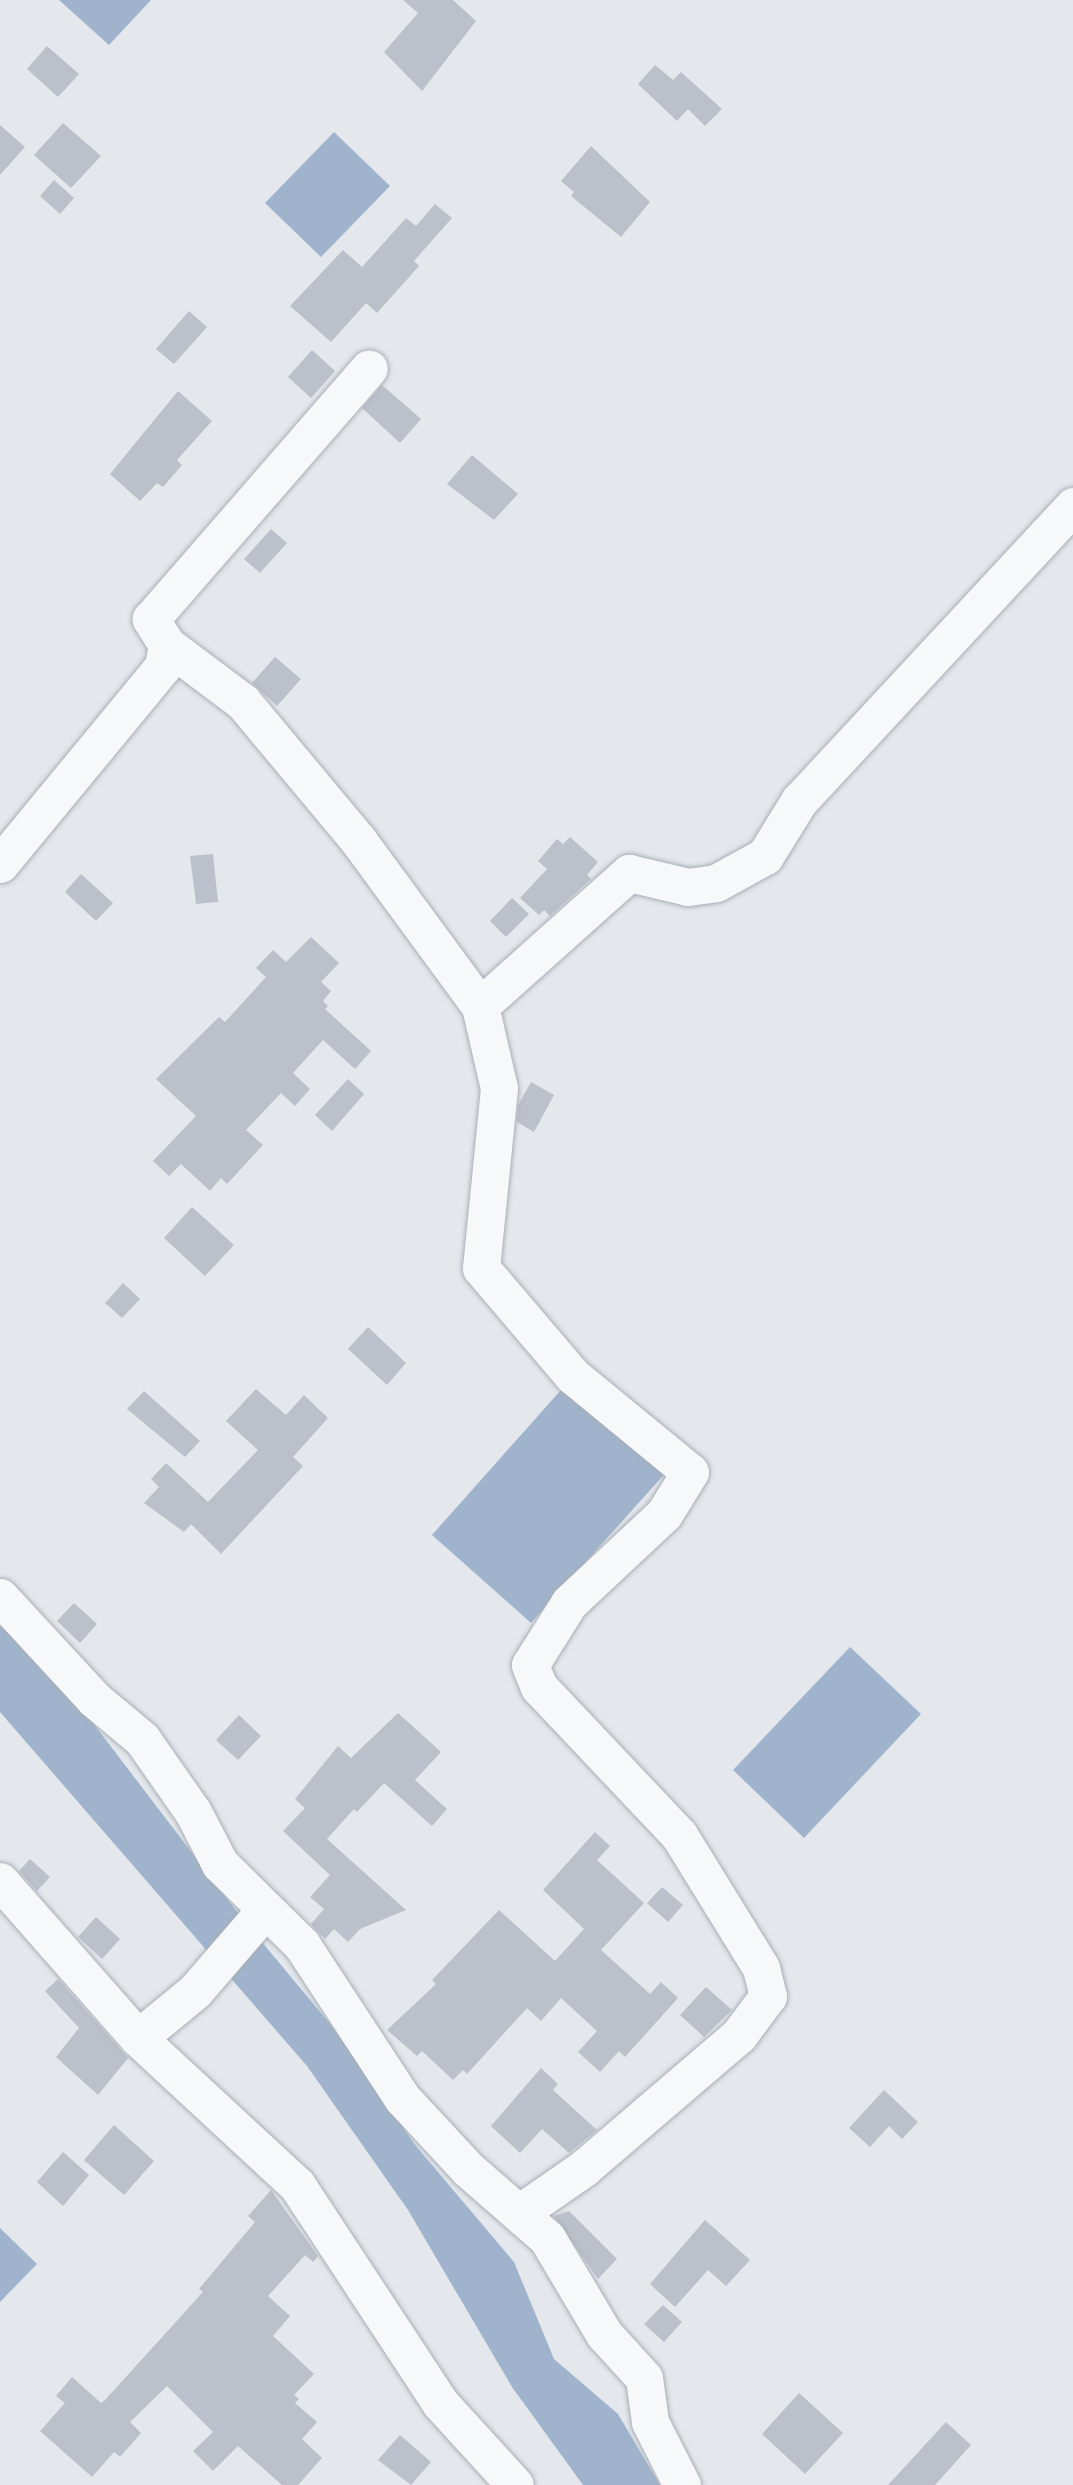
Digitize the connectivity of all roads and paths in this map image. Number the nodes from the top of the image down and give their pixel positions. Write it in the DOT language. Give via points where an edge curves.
graph roads {
  1 [pos="369,368"];
  2 [pos="1073,506"];
  3 [pos="167,645"];
  4 [pos="0,864"];
  5 [pos="480,1006"];
  6 [pos="0,1597"];
  7 [pos="0,1881"];
  8 [pos="261,1914"];
  9 [pos="138,2038"];
  10 [pos="519,2213"];
  11 [pos="515,2485"];
  12 [pos="682,2485"];
  1 -- 3 [label="street" via="151,619"];
  2 -- 5 [label="street" via="799,801 765,856 716,883 688,887 629,873"];
  3 -- 4 [label="street" via="163,666 147,687"];
  3 -- 5 [label="street" via="243,702 358,840"];
  5 -- 10 [label="street" via="499,1088 481,1269 573,1376 690,1472 664,1514 569,1603 530,1665 539,1687 679,1835 761,1968 768,1996 739,2035 584,2168"];
  6 -- 8 [label="street" via="94,1699 142,1739 193,1812 220,1864"];
  7 -- 9 [label="street"];
  8 -- 9 [label="street" via="195,1991"];
  8 -- 10 [label="street" via="302,1945 402,2098 469,2170"];
  9 -- 11 [label="street" via="297,2185 440,2403"];
  10 -- 12 [label="street" via="547,2238 604,2334 644,2378 650,2422"];
}
